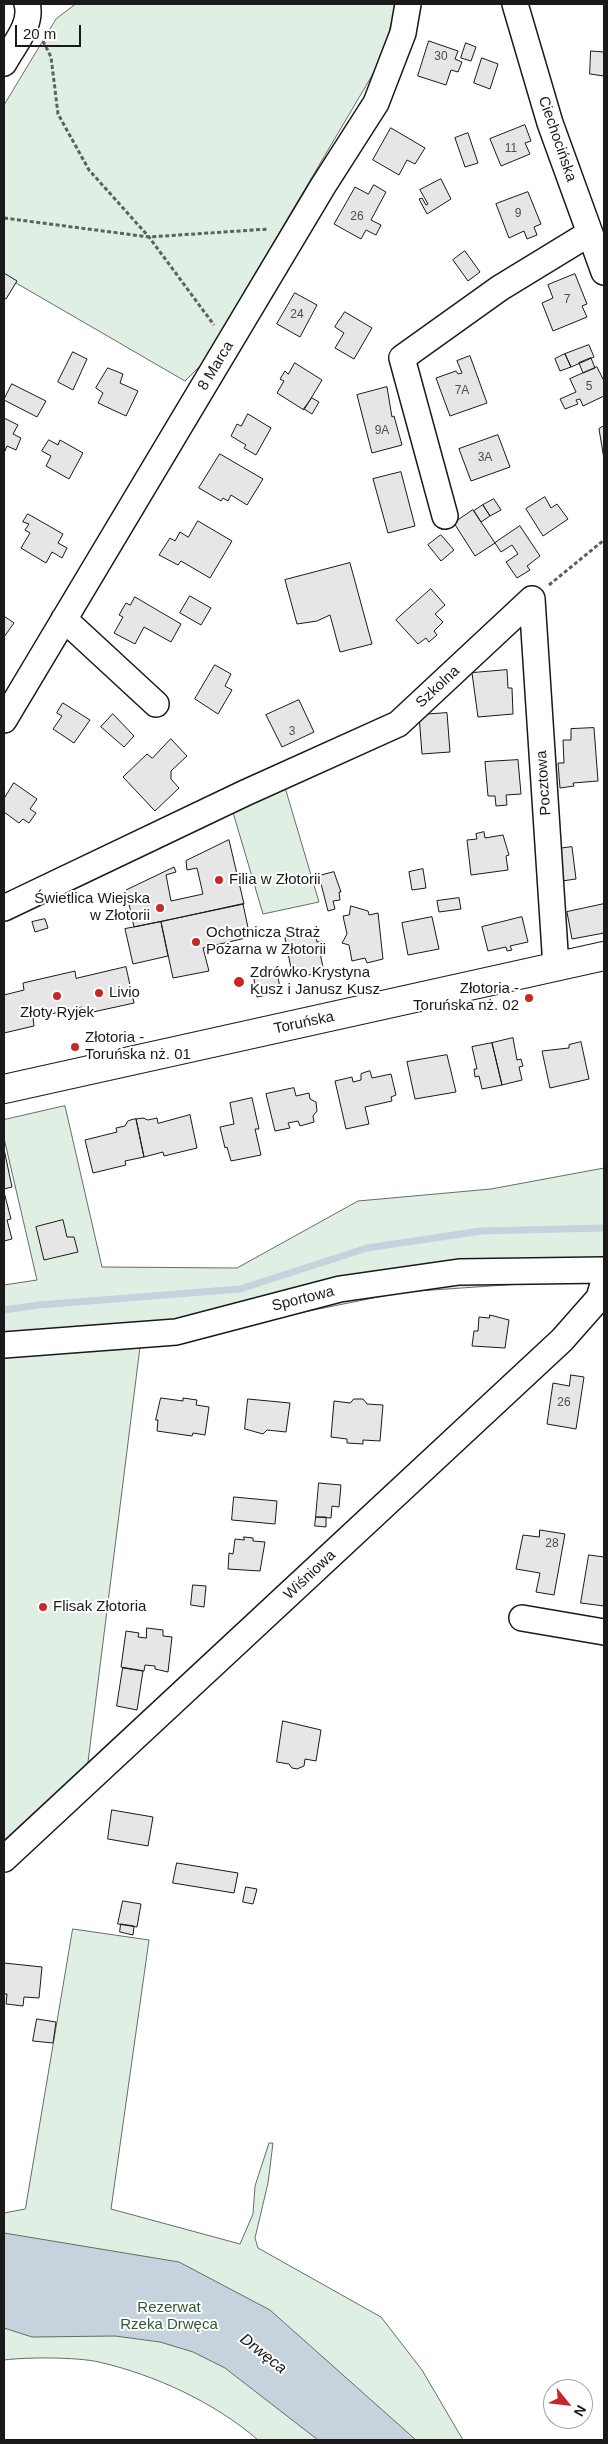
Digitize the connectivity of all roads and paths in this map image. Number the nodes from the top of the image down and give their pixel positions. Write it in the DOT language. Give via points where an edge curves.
graph roads {
  1 [pos="408,4"];
  2 [pos="520,5"];
  3 [pos="28,7"];
  4 [pos="4,63"];
  5 [pos="4,218"];
  6 [pos="298,228"];
  7 [pos="590,233"];
  8 [pos="149,237"];
  9 [pos="604,272"];
  10 [pos="229,344"];
  11 [pos="445,516"];
  12 [pos="604,540"];
  13 [pos="532,599"];
  14 [pos="64,619"];
  15 [pos="156,704"];
  16 [pos="4,720"];
  17 [pos="4,908"];
  18 [pos="604,956"];
  19 [pos="556,967"];
  20 [pos="4,1089"];
  21 [pos="604,1270"];
  22 [pos="604,1281"];
  23 [pos="4,1345"];
  24 [pos="522,1618"];
  25 [pos="604,1632"];
  26 [pos="4,1859"];
  1 -- 6 [label="street, 8 Marca" via="403,33 376,103"];
  2 -- 7 [label="street, Ciechocińska" via="550,123"];
  3 -- 4 [label="street" via="27,22"];
  3 -- 8 [label="path" via="51,57 58,114 89,170"];
  5 -- 8 [label="path"];
  6 -- 8 [label="path"];
  6 -- 10 [label="street, 8 Marca"];
  7 -- 9 [label="street, Ciechocińska"];
  7 -- 11 [label="street" via="500,288 402,358"];
  8 -- 10 [label="path"];
  10 -- 14 [label="street, 8 Marca"];
  12 -- 13 [label="path"];
  13 -- 17 [label="street, Szkolna" via="398,724"];
  13 -- 19 [label="street, Pocztowa"];
  14 -- 15 [label="street"];
  14 -- 16 [label="street, 8 Marca"];
  18 -- 19 [label="main road, Toruńska"];
  19 -- 20 [label="main road, Toruńska"];
  21 -- 23 [label="street, Sportowa" via="458,1272 340,1289 176,1332"];
  22 -- 26 [label="street, Wiśniowa" via="599,1298 562,1340"];
  24 -- 25 [label="street"];
}
